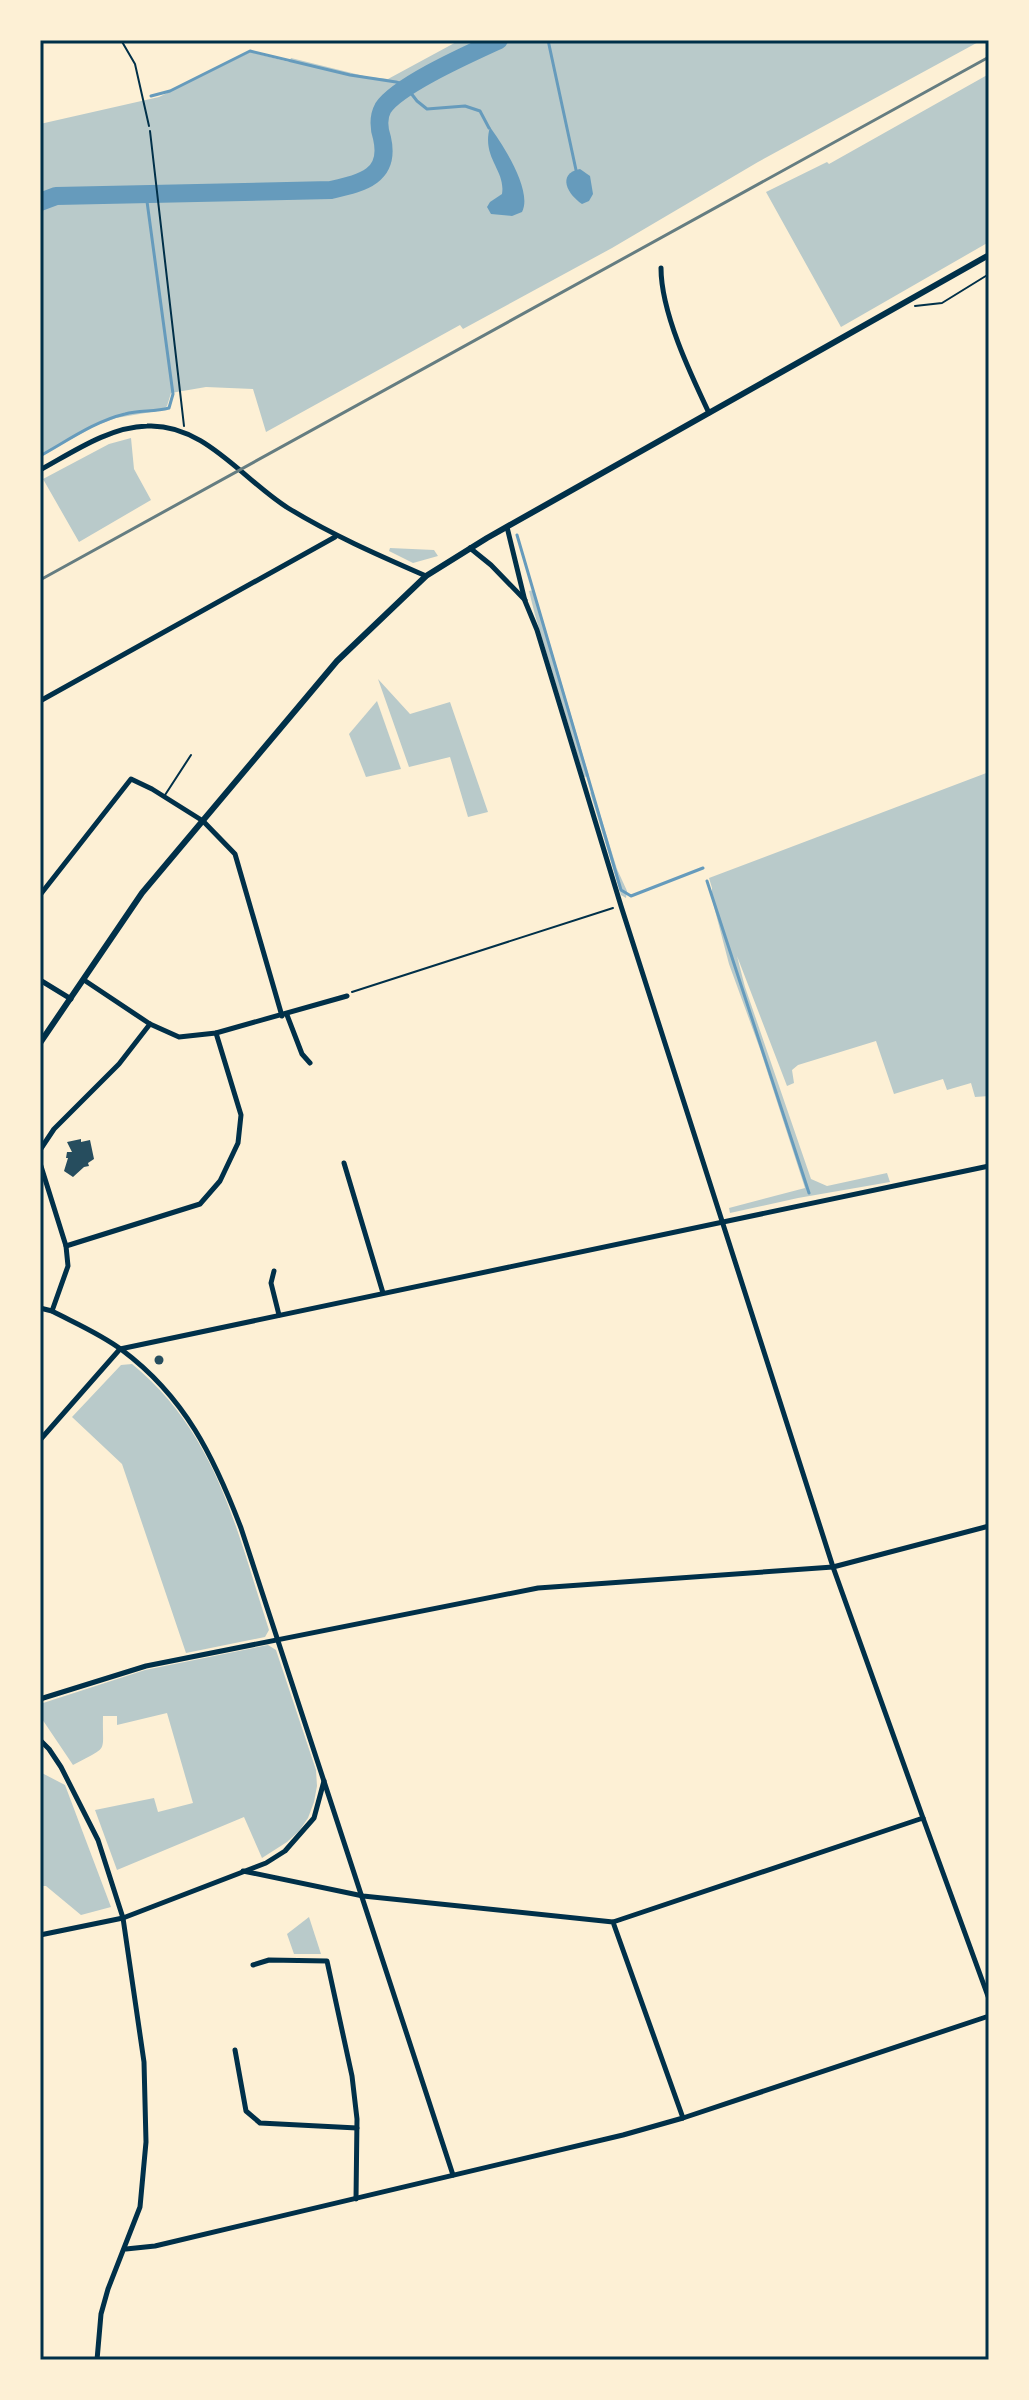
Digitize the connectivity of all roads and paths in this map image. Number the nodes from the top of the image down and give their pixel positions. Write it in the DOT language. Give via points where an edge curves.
graph roads {
  1 [pos="121,40"];
  2 [pos="149,126"];
  3 [pos="989,255"];
  4 [pos="661,268"];
  5 [pos="989,274"];
  6 [pos="905,303"];
  7 [pos="709,414"];
  8 [pos="185,432"];
  9 [pos="40,470"];
  10 [pos="507,527"];
  11 [pos="336,536"];
  12 [pos="470,548"];
  13 [pos="426,576"];
  14 [pos="525,601"];
  15 [pos="40,701"];
  16 [pos="191,755"];
  17 [pos="164,796"];
  18 [pos="203,821"];
  19 [pos="40,895"];
  20 [pos="621,906"];
  21 [pos="40,980"];
  22 [pos="84,980"];
  23 [pos="347,996"];
  24 [pos="71,999"];
  25 [pos="285,1015"];
  26 [pos="150,1024"];
  27 [pos="216,1033"];
  28 [pos="40,1043"];
  29 [pos="310,1063"];
  30 [pos="40,1150"];
  31 [pos="344,1163"];
  32 [pos="989,1166"];
  33 [pos="41,1167"];
  34 [pos="724,1222"];
  35 [pos="66,1246"];
  36 [pos="274,1271"];
  37 [pos="383,1293"];
  38 [pos="40,1308"];
  39 [pos="52,1311"];
  40 [pos="279,1315"];
  41 [pos="120,1349"];
  42 [pos="40,1440"];
  43 [pos="989,1526"];
  44 [pos="833,1567"];
  45 [pos="277,1641"];
  46 [pos="40,1699"];
  47 [pos="40,1740"];
  48 [pos="324,1780"];
  49 [pos="923,1818"];
  50 [pos="243,1871"];
  51 [pos="363,1896"];
  52 [pos="123,1918"];
  53 [pos="613,1922"];
  54 [pos="40,1935"];
  55 [pos="253,1965"];
  56 [pos="989,1999"];
  57 [pos="989,2016"];
  58 [pos="235,2050"];
  59 [pos="683,2118"];
  60 [pos="357,2128"];
  61 [pos="453,2175"];
  62 [pos="356,2199"];
  63 [pos="126,2249"];
  64 [pos="97,2360"];
  1 -- 2 [label="lane" via="135,64"];
  2 -- 8 [label="path"];
  3 -- 6 [label="street"];
  4 -- 7 [label="street" via="661,285 685,361"];
  5 -- 6 [label="path" via="942,303"];
  6 -- 7 [label="street"];
  7 -- 10 [label="street"];
  8 -- 9 [label="street" via="149,425 120,431"];
  8 -- 11 [label="street" via="284,506"];
  10 -- 12 [label="street"];
  10 -- 14 [label="street"];
  11 -- 13 [label="street"];
  11 -- 15 [label="street"];
  12 -- 13 [label="street"];
  12 -- 14 [label="street"];
  13 -- 18 [label="street" via="337,661"];
  14 -- 20 [label="street"];
  16 -- 17 [label="lane"];
  17 -- 18 [label="street"];
  17 -- 19 [label="street" via="131,779"];
  18 -- 22 [label="street" via="142,893"];
  18 -- 25 [label="street" via="235,854"];
  20 -- 23 [label="path"];
  20 -- 34 [label="street"];
  21 -- 24 [label="street"];
  22 -- 24 [label="street"];
  22 -- 26 [label="street"];
  23 -- 25 [label="street"];
  24 -- 28 [label="street"];
  25 -- 27 [label="street"];
  25 -- 29 [label="street"];
  26 -- 27 [label="street" via="179,1037"];
  26 -- 30 [label="street"];
  27 -- 35 [label="street" via="241,1115 238,1143 220,1181 200,1204"];
  31 -- 37 [label="street"];
  32 -- 34 [label="street"];
  33 -- 35 [label="street"];
  34 -- 37 [label="street"];
  34 -- 44 [label="street"];
  35 -- 39 [label="street" via="68,1266"];
  36 -- 40 [label="street" via="271,1283"];
  37 -- 40 [label="street"];
  38 -- 39 [label="street"];
  39 -- 41 [label="street"];
  40 -- 41 [label="street"];
  41 -- 42 [label="street"];
  41 -- 45 [label="street" via="173,1397 207,1447 241,1528"];
  43 -- 44 [label="street"];
  44 -- 45 [label="street" via="538,1588"];
  44 -- 49 [label="street"];
  45 -- 46 [label="street" via="146,1666"];
  45 -- 48 [label="street"];
  47 -- 52 [label="street" via="61,1767 98,1840"];
  48 -- 50 [label="street" via="314,1818 302,1833 285,1851"];
  48 -- 51 [label="street"];
  49 -- 53 [label="street"];
  49 -- 56 [label="street"];
  50 -- 51 [label="street"];
  50 -- 52 [label="street"];
  51 -- 53 [label="street"];
  51 -- 61 [label="street"];
  52 -- 54 [label="street"];
  52 -- 63 [label="street" via="144,2062 146,2142 140,2207"];
  53 -- 59 [label="street"];
  55 -- 60 [label="street" via="269,1960 327,1961 352,2076"];
  57 -- 59 [label="street"];
  58 -- 60 [label="street" via="246,2111 260,2123"];
  59 -- 61 [label="street"];
  60 -- 62 [label="street"];
  61 -- 62 [label="street"];
  62 -- 63 [label="street"];
  63 -- 64 [label="street" via="101,2314"];
}
